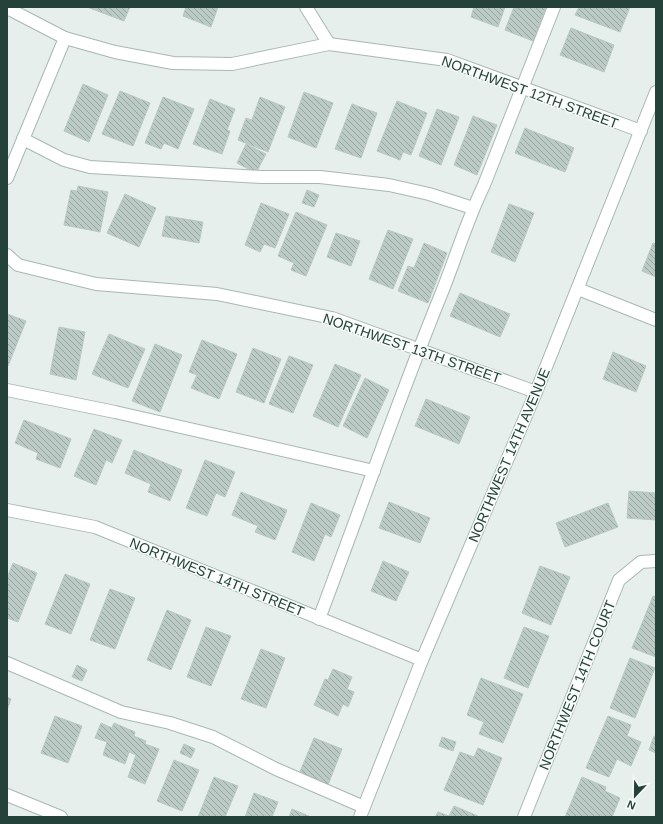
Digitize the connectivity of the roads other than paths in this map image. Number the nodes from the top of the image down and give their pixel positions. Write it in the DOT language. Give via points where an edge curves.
graph roads {
  1 [pos="306,7"];
  2 [pos="554,7"];
  3 [pos="7,8"];
  4 [pos="65,38"];
  5 [pos="329,44"];
  6 [pos="523,88"];
  7 [pos="656,92"];
  8 [pos="640,131"];
  9 [pos="23,139"];
  10 [pos="7,178"];
  11 [pos="473,208"];
  12 [pos="7,256"];
  13 [pos="578,288"];
  14 [pos="656,320"];
  15 [pos="419,350"];
  16 [pos="7,390"];
  17 [pos="536,392"];
  18 [pos="374,471"];
  19 [pos="7,510"];
  20 [pos="656,561"];
  21 [pos="319,619"];
  22 [pos="422,660"];
  23 [pos="7,663"];
  24 [pos="7,795"];
  25 [pos="362,812"];
  26 [pos="61,817"];
  27 [pos="524,817"];
  1 -- 5 [label="street"];
  2 -- 6 [label="street"];
  3 -- 4 [label="street, NORTHWEST 12TH STREET"];
  4 -- 5 [label="street, NORTHWEST 12TH STREET" via="115,52 181,63 232,64"];
  4 -- 9 [label="street"];
  5 -- 6 [label="street, NORTHWEST 12TH STREET" via="447,60"];
  6 -- 8 [label="street, NORTHWEST 12TH STREET"];
  6 -- 11 [label="street"];
  7 -- 8 [label="street, NORTHWEST 14TH AVENUE"];
  8 -- 13 [label="street, NORTHWEST 14TH AVENUE"];
  9 -- 10 [label="street"];
  9 -- 11 [label="street" via="64,160 90,167 261,177 320,177 396,187"];
  11 -- 15 [label="street"];
  12 -- 15 [label="street, NORTHWEST 13TH STREET" via="18,265 96,284 217,294 332,318"];
  13 -- 14 [label="street"];
  13 -- 17 [label="street, NORTHWEST 14TH AVENUE"];
  15 -- 17 [label="street, NORTHWEST 13TH STREET"];
  15 -- 18 [label="street"];
  16 -- 18 [label="street"];
  17 -- 22 [label="street, NORTHWEST 14TH AVENUE"];
  18 -- 21 [label="street"];
  19 -- 21 [label="street, NORTHWEST 14TH STREET" via="95,527"];
  20 -- 27 [label="street, NORTHWEST 14TH COURT" via="641,562 620,580"];
  21 -- 22 [label="street, NORTHWEST 14TH STREET"];
  22 -- 25 [label="street, NORTHWEST 14TH AVENUE"];
  23 -- 25 [label="street" via="121,712 213,736"];
  24 -- 26 [label="street"];
}
